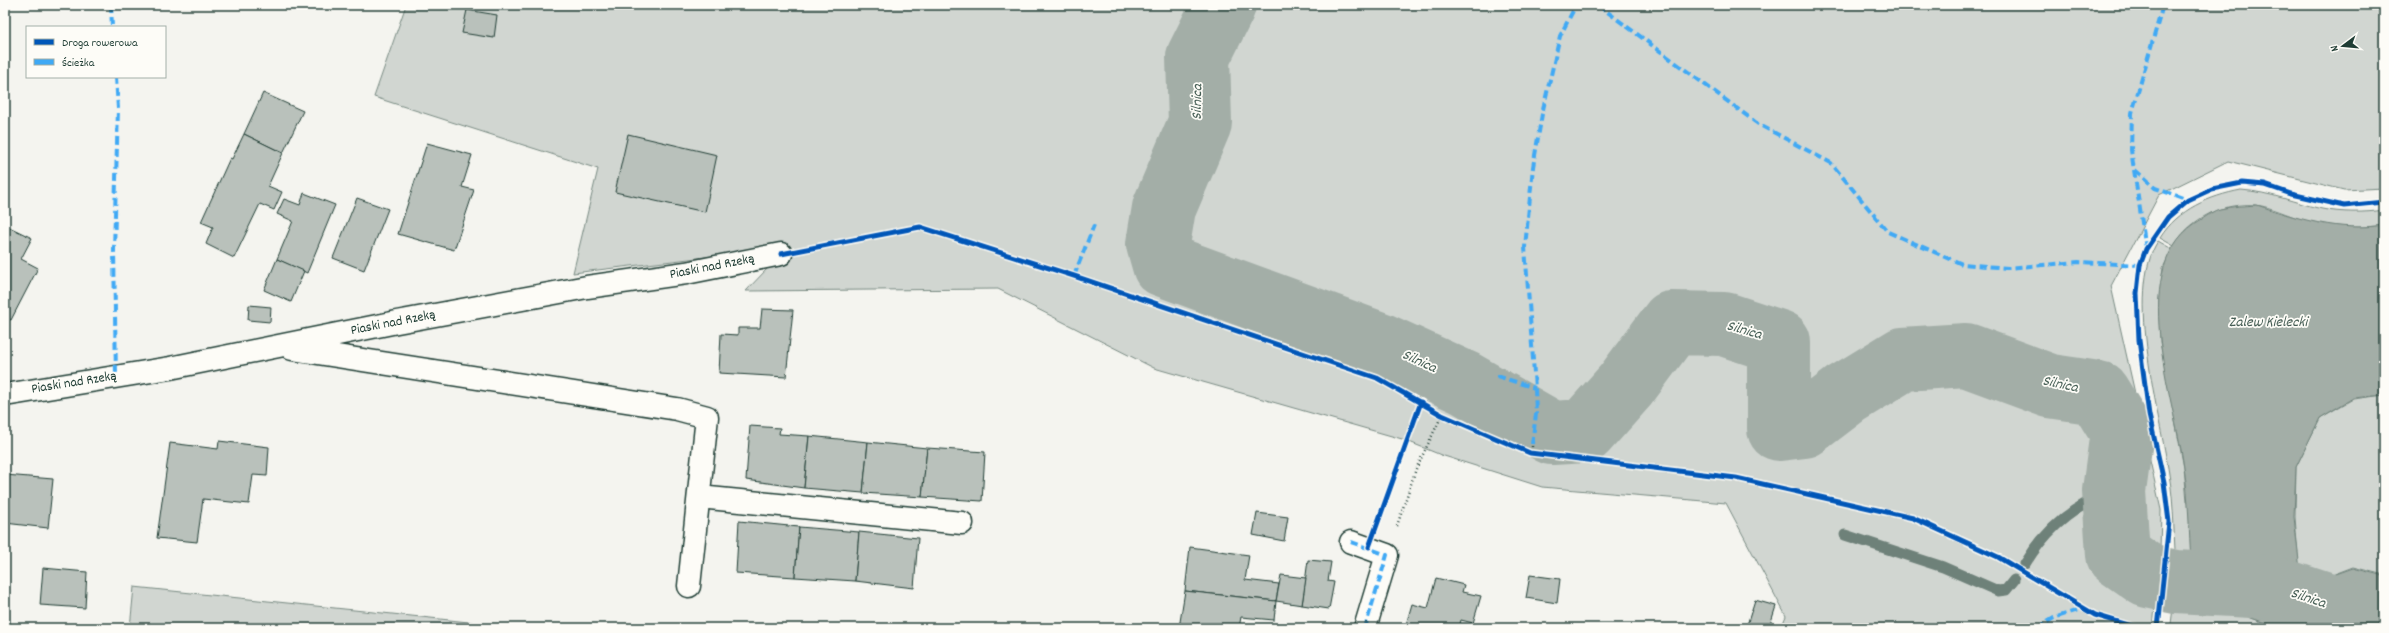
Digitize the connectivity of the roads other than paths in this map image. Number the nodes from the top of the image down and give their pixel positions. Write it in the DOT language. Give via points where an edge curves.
graph roads {
  1 [pos="781,254"];
  2 [pos="276,347"];
  3 [pos="5,395"];
  4 [pos="699,497"];
  5 [pos="962,523"];
  6 [pos="1351,542"];
  7 [pos="689,586"];
  8 [pos="1365,628"];
  1 -- 2 [label="street, Piaski nad Rzeką" via="686,273 587,287"];
  2 -- 3 [label="street, Piaski nad Rzeką" via="170,368"];
  2 -- 4 [label="street" via="677,409 707,417"];
  4 -- 5 [label="street"];
  4 -- 7 [label="street"];
  6 -- 8 [label="street" via="1387,555"];
}
